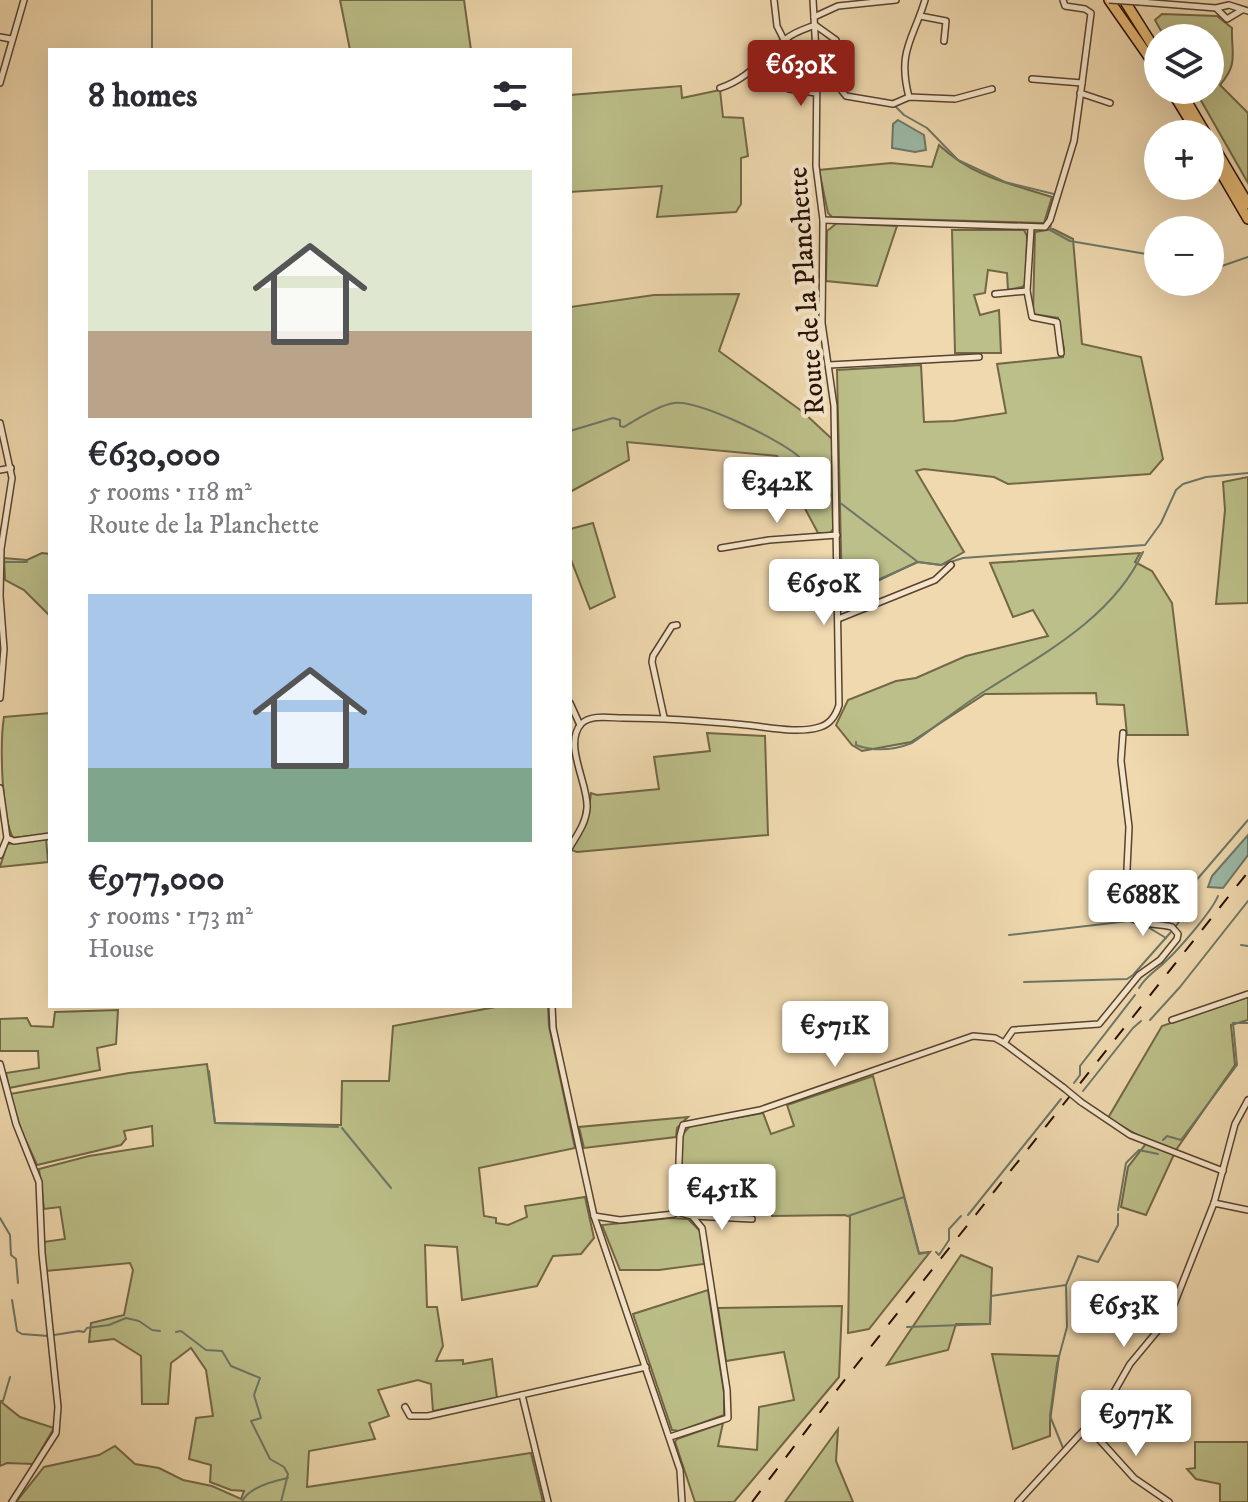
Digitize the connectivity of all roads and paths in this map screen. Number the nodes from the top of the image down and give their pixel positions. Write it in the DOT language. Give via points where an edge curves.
graph roads {
  1 [pos="24,0"];
  2 [pos="774,0"];
  3 [pos="896,0"];
  4 [pos="925,0"];
  5 [pos="1063,0"];
  6 [pos="1109,0"];
  7 [pos="1116,0"];
  8 [pos="1124,0"];
  9 [pos="813,1"];
  10 [pos="1136,1"];
  11 [pos="1223,10"];
  12 [pos="1245,10"];
  13 [pos="1234,11"];
  14 [pos="920,16"];
  15 [pos="814,17"];
  16 [pos="1148,24"];
  17 [pos="815,25"];
  18 [pos="1144,32"];
  19 [pos="0,37"];
  20 [pos="11,39"];
  21 [pos="784,40"];
  22 [pos="944,41"];
  23 [pos="1144,46"];
  24 [pos="1144,49"];
  25 [pos="760,65"];
  26 [pos="1032,79"];
  27 [pos="0,83"];
  28 [pos="1082,83"];
  29 [pos="768,86"];
  30 [pos="720,88"];
  31 [pos="789,89"];
  32 [pos="992,89"];
  33 [pos="816,93"];
  34 [pos="1080,93"];
  35 [pos="909,97"];
  36 [pos="1110,103"];
  37 [pos="1224,164"];
  38 [pos="1224,178"];
  39 [pos="1248,204"];
  40 [pos="1248,219"];
  41 [pos="823,220"];
  42 [pos="1031,228"];
  43 [pos="1027,291"];
  44 [pos="995,294"];
  45 [pos="1061,353"];
  46 [pos="979,357"];
  47 [pos="829,365"];
  48 [pos="0,423"];
  49 [pos="11,468"];
  50 [pos="0,470"];
  51 [pos="837,535"];
  52 [pos="721,548"];
  53 [pos="951,565"];
  54 [pos="838,619"];
  55 [pos="677,625"];
  56 [pos="0,698"];
  57 [pos="572,707"];
  58 [pos="664,717"];
  59 [pos="580,725"];
  60 [pos="1123,733"];
  61 [pos="0,788"];
  62 [pos="48,836"];
  63 [pos="7,838"];
  64 [pos="572,843"];
  65 [pos="0,855"];
  66 [pos="1248,994"];
  67 [pos="552,1008"];
  68 [pos="1172,1020"];
  69 [pos="1004,1043"];
  70 [pos="0,1064"];
  71 [pos="2,1082"];
  72 [pos="1248,1100"];
  73 [pos="1223,1171"];
  74 [pos="1214,1203"];
  75 [pos="1248,1210"];
  76 [pos="677,1212"];
  77 [pos="594,1216"];
  78 [pos="692,1216"];
  79 [pos="752,1219"];
  80 [pos="646,1367"];
  81 [pos="522,1395"];
  82 [pos="405,1407"];
  83 [pos="1087,1426"];
  84 [pos="670,1437"];
  85 [pos="12,1502"];
  86 [pos="548,1502"];
  87 [pos="682,1502"];
  88 [pos="1018,1502"];
  89 [pos="1169,1502"];
  1 -- 20 [label="street"];
  2 -- 21 [label="street"];
  3 -- 15 [label="street" via="838,6"];
  4 -- 14 [label="street"];
  5 -- 28 [label="street" via="1065,6 1091,13"];
  6 -- 10 [label="street, bridge"];
  6 -- 24 [label="highway"];
  7 -- 23 [label="highway"];
  8 -- 18 [label="highway"];
  9 -- 15 [label="street, Route de la Planchette"];
  10 -- 11 [label="street"];
  10 -- 16 [label="highway"];
  11 -- 13 [label="street"];
  11 -- 13 [label="street" via="1227,19"];
  12 -- 13 [label="street"];
  14 -- 22 [label="street" via="946,21"];
  14 -- 35 [label="street" via="906,48"];
  15 -- 17 [label="street, Route de la Planchette"];
  17 -- 21 [label="street"];
  17 -- 33 [label="street, Route de la Planchette"];
  17 -- 35 [label="street" via="836,40 846,96 893,104"];
  19 -- 20 [label="street"];
  20 -- 27 [label="street"];
  21 -- 25 [label="street"];
  25 -- 29 [label="street"];
  25 -- 30 [label="street"];
  26 -- 28 [label="street"];
  28 -- 34 [label="street"];
  31 -- 33 [label="street"];
  32 -- 35 [label="street" via="955,99"];
  33 -- 41 [label="street, Route de la Planchette" via="816,166"];
  34 -- 36 [label="street"];
  34 -- 42 [label="street" via="1074,141 1050,220 1045,227"];
  37 -- 39 [label="highway"];
  38 -- 40 [label="highway"];
  41 -- 42 [label="street"];
  41 -- 47 [label="street, Route de la Planchette" via="822,323"];
  42 -- 43 [label="street"];
  43 -- 44 [label="street"];
  43 -- 45 [label="street" via="1032,317 1057,322"];
  46 -- 47 [label="street"];
  47 -- 51 [label="street, Route de la Planchette"];
  48 -- 49 [label="street"];
  49 -- 50 [label="street"];
  49 -- 56 [label="street" via="1,549"];
  51 -- 52 [label="street"];
  51 -- 54 [label="street, Route de la Planchette"];
  53 -- 54 [label="street" via="935,580"];
  54 -- 58 [label="street, Route de la Planchette" via="839,705 821,727"];
  55 -- 58 [label="street" via="652,662"];
  57 -- 59 [label="street"];
  58 -- 59 [label="street, Route de la Planchette" via="598,718"];
  59 -- 64 [label="street" via="577,763 587,808"];
  60 -- 69 [label="street" via="1129,827 1125,911 1131,919 1169,925 1177,939 1099,1024 1013,1030"];
  61 -- 63 [label="street"];
  62 -- 63 [label="street"];
  63 -- 65 [label="street"];
  66 -- 68 [label="street"];
  67 -- 77 [label="street"];
  69 -- 73 [label="street, bridge" via="1130,1135"];
  69 -- 76 [label="street" via="983,1036 963,1038 760,1110 688,1122 680,1136"];
  70 -- 71 [label="street"];
  71 -- 85 [label="street" via="39,1182 58,1407 52,1441"];
  72 -- 73 [label="street" via="1235,1124"];
  73 -- 74 [label="street"];
  74 -- 75 [label="street"];
  74 -- 83 [label="street" via="1169,1317"];
  76 -- 77 [label="street" via="620,1220"];
  76 -- 78 [label="street"];
  77 -- 80 [label="street"];
  78 -- 79 [label="street"];
  78 -- 84 [label="street" via="705,1240 728,1418"];
  80 -- 81 [label="street"];
  80 -- 84 [label="street"];
  81 -- 82 [label="street" via="417,1418"];
  81 -- 86 [label="street"];
  83 -- 88 [label="street"];
  83 -- 89 [label="street" via="1134,1478"];
  84 -- 87 [label="street" via="683,1483"];
}
